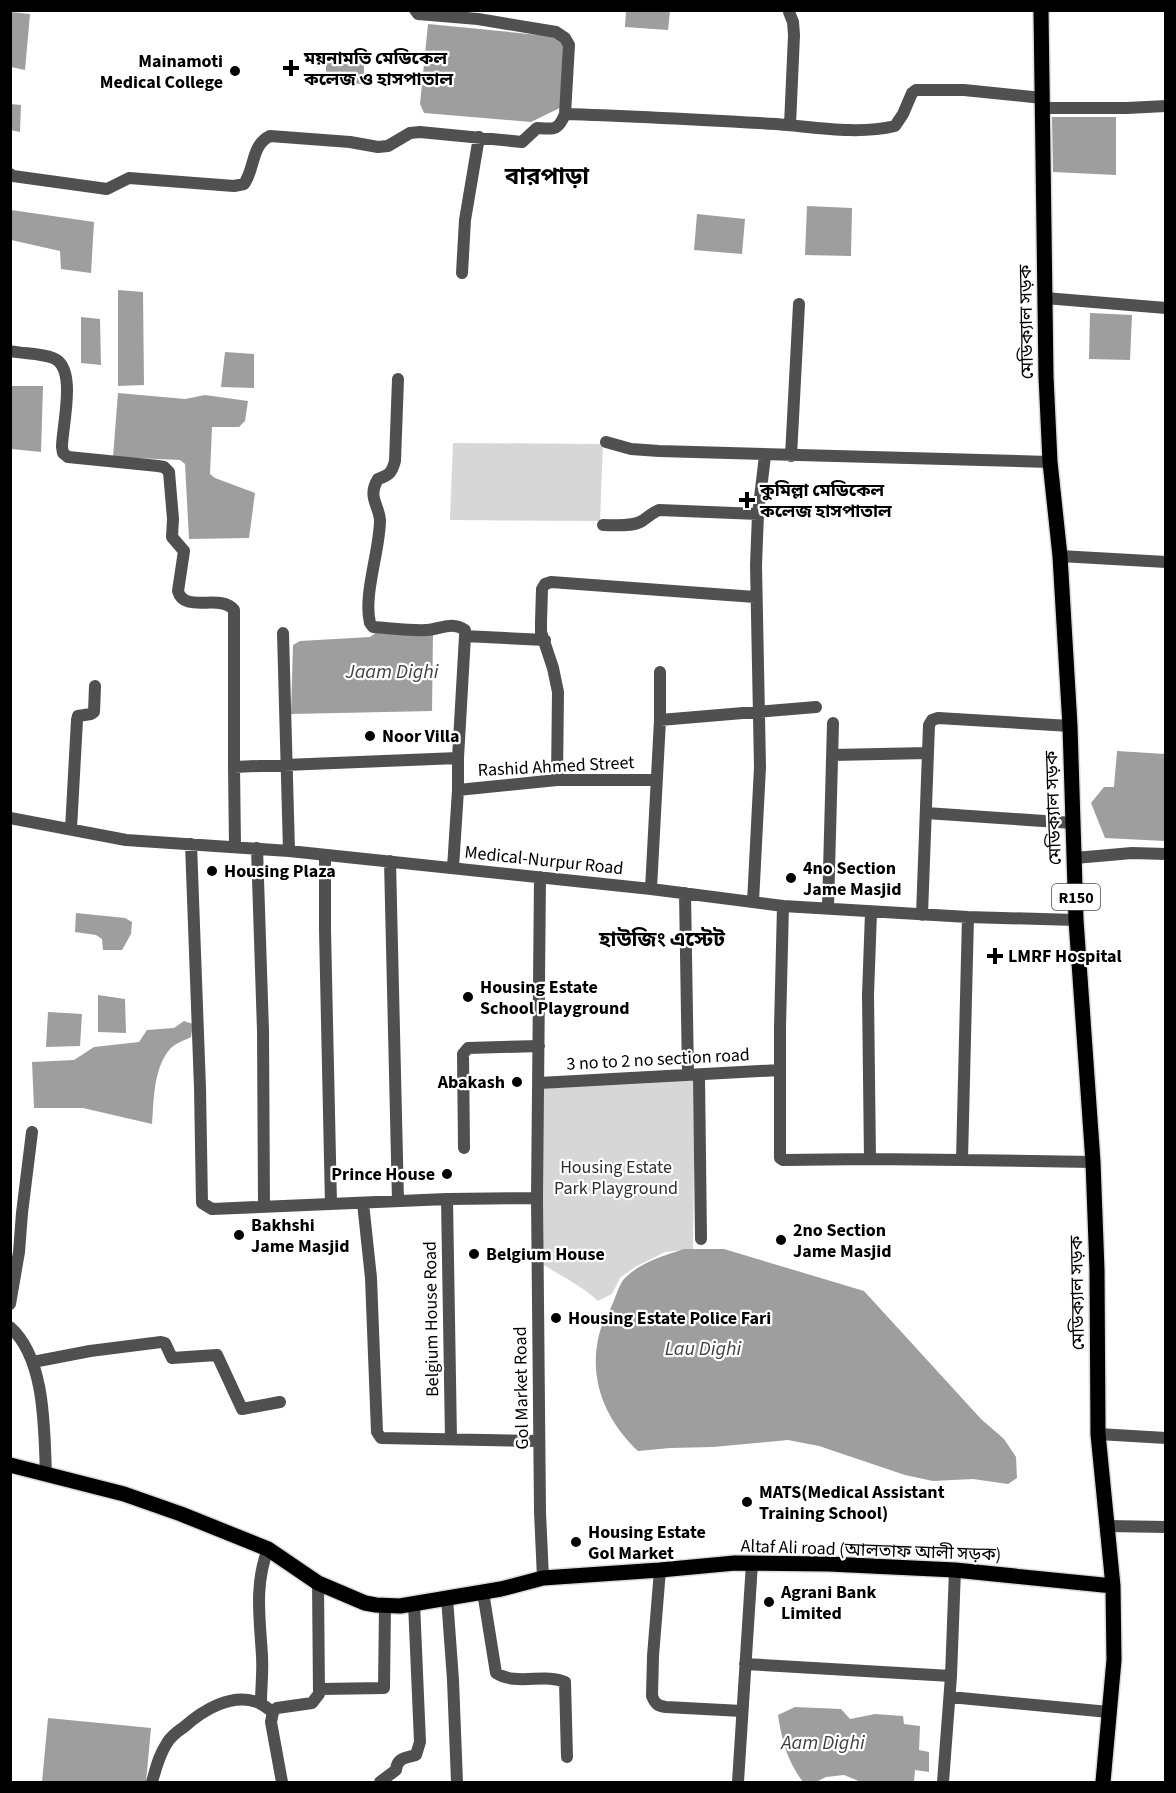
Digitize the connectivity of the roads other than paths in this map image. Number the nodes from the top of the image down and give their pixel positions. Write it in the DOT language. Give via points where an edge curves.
graph roads {
  1 [pos="415,10"];
  2 [pos="1041,10"];
  3 [pos="789,12"];
  4 [pos="478,15"];
  5 [pos="1042,103"];
  6 [pos="1166,106"];
  7 [pos="565,114"];
  8 [pos="790,125"];
  9 [pos="478,137"];
  10 [pos="10,174"];
  11 [pos="462,273"];
  12 [pos="1045,298"];
  13 [pos="799,304"];
  14 [pos="1166,308"];
  15 [pos="10,351"];
  16 [pos="398,380"];
  17 [pos="606,442"];
  18 [pos="765,456"];
  19 [pos="791,456"];
  20 [pos="1050,462"];
  21 [pos="758,514"];
  22 [pos="603,525"];
  23 [pos="1060,556"];
  24 [pos="1166,562"];
  25 [pos="755,597"];
  26 [pos="283,633"];
  27 [pos="465,636"];
  28 [pos="545,640"];
  29 [pos="660,672"];
  30 [pos="95,686"];
  31 [pos="816,707"];
  32 [pos="758,711"];
  33 [pos="660,720"];
  34 [pos="833,723"];
  35 [pos="1070,726"];
  36 [pos="928,753"];
  37 [pos="832,755"];
  38 [pos="458,758"];
  39 [pos="286,765"];
  40 [pos="234,767"];
  41 [pos="558,780"];
  42 [pos="656,780"];
  43 [pos="458,789"];
  44 [pos="926,813"];
  45 [pos="10,818"];
  46 [pos="1073,823"];
  47 [pos="71,829"];
  48 [pos="191,844"];
  49 [pos="235,847"];
  50 [pos="257,848"];
  51 [pos="289,851"];
  52 [pos="1166,854"];
  53 [pos="325,855"];
  54 [pos="1075,858"];
  55 [pos="390,861"];
  56 [pos="453,868"];
  57 [pos="540,877"];
  58 [pos="651,889"];
  59 [pos="685,893"];
  60 [pos="753,902"];
  61 [pos="783,906"];
  62 [pos="828,908"];
  63 [pos="872,912"];
  64 [pos="922,915"];
  65 [pos="968,917"];
  66 [pos="1076,920"];
  67 [pos="538,1046"];
  68 [pos="780,1070"];
  69 [pos="694,1075"];
  70 [pos="539,1083"];
  71 [pos="32,1132"];
  72 [pos="464,1148"];
  73 [pos="870,1159"];
  74 [pos="962,1160"];
  75 [pos="1093,1162"];
  76 [pos="537,1198"];
  77 [pos="447,1199"];
  78 [pos="398,1201"];
  79 [pos="363,1203"];
  80 [pos="332,1204"];
  81 [pos="264,1207"];
  82 [pos="700,1239"];
  83 [pos="10,1304"];
  84 [pos="10,1327"];
  85 [pos="33,1362"];
  86 [pos="280,1402"];
  87 [pos="1098,1434"];
  88 [pos="1166,1438"];
  89 [pos="451,1439"];
  90 [pos="539,1441"];
  91 [pos="10,1465"];
  92 [pos="46,1474"];
  93 [pos="1107,1526"];
  94 [pos="1166,1527"];
  95 [pos="268,1550"];
  96 [pos="752,1563"];
  97 [pos="660,1570"];
  98 [pos="955,1570"];
  99 [pos="543,1578"];
  100 [pos="318,1582"];
  101 [pos="1113,1586"];
  102 [pos="483,1592"];
  103 [pos="447,1598"];
  104 [pos="414,1603"];
  105 [pos="385,1606"];
  106 [pos="745,1664"];
  107 [pos="951,1676"];
  108 [pos="320,1689"];
  109 [pos="950,1697"];
  110 [pos="261,1703"];
  111 [pos="742,1711"];
  112 [pos="273,1712"];
  113 [pos="1109,1712"];
  114 [pos="567,1757"];
  115 [pos="396,1770"];
  116 [pos="152,1782"];
  117 [pos="282,1782"];
  118 [pos="380,1782"];
  119 [pos="402,1782"];
  120 [pos="458,1782"];
  121 [pos="738,1782"];
  122 [pos="943,1782"];
  123 [pos="1103,1782"];
  1 -- 4 [label="street" via="418,14"];
  2 -- 5 [label="main road, মেডিক্যাল সড়ক / R150"];
  3 -- 8 [label="street" via="794,22"];
  4 -- 7 [label="street" via="549,30 565,38 569,45"];
  5 -- 6 [label="street"];
  5 -- 8 [label="street" via="964,90 924,89 912,93 895,126 839,129"];
  5 -- 12 [label="main road, মেডিক্যাল সড়ক / R150"];
  7 -- 8 [label="street"];
  7 -- 9 [label="street" via="561,125 537,128 522,142"];
  9 -- 10 [label="street" via="420,132 378,147 270,136 258,146 250,176 244,184 234,186 129,178 107,189"];
  9 -- 11 [label="street" via="465,219"];
  12 -- 14 [label="street"];
  12 -- 20 [label="main road, মেডিক্যাল সড়ক / R150"];
  13 -- 19 [label="street"];
  15 -- 40 [label="street" via="51,357 63,367 67,387 62,447 68,457 158,466 169,472 172,537 184,551 180,596 189,601 226,603 234,610"];
  16 -- 27 [label="street" via="395,461 392,472 375,484 374,499 380,520 370,623 373,627 428,630 457,626 465,630"];
  17 -- 18 [label="street" via="631,449"];
  18 -- 19 [label="street"];
  18 -- 21 [label="street"];
  19 -- 20 [label="street"];
  20 -- 23 [label="main road, মেডিক্যাল সড়ক / R150"];
  21 -- 22 [label="street" via="659,510 641,522"];
  21 -- 25 [label="street"];
  23 -- 24 [label="street"];
  23 -- 35 [label="main road, মেডিক্যাল সড়ক / R150"];
  25 -- 28 [label="street" via="551,582 542,589 541,632"];
  25 -- 32 [label="street"];
  26 -- 39 [label="street"];
  27 -- 28 [label="street"];
  27 -- 38 [label="street"];
  28 -- 41 [label="street" via="558,692"];
  29 -- 33 [label="street"];
  30 -- 47 [label="street" via="94,711 76,720"];
  31 -- 32 [label="street"];
  32 -- 33 [label="street"];
  32 -- 60 [label="street" via="760,767"];
  33 -- 42 [label="street"];
  34 -- 37 [label="street"];
  35 -- 36 [label="street" via="938,718 929,725"];
  35 -- 46 [label="main road, মেডিক্যাল সড়ক / R150"];
  36 -- 37 [label="street"];
  36 -- 44 [label="street"];
  37 -- 62 [label="street"];
  38 -- 39 [label="street"];
  38 -- 43 [label="street"];
  39 -- 40 [label="street"];
  39 -- 51 [label="street"];
  40 -- 49 [label="street"];
  41 -- 42 [label="street, Rashid Ahmed Street"];
  41 -- 43 [label="street, Rashid Ahmed Street"];
  42 -- 58 [label="street"];
  43 -- 56 [label="street"];
  44 -- 46 [label="street"];
  44 -- 64 [label="street"];
  45 -- 47 [label="street, Medical-Nurpur Road"];
  46 -- 54 [label="main road, মেডিক্যাল সড়ক / R150"];
  47 -- 48 [label="street, Medical-Nurpur Road" via="126,840"];
  48 -- 49 [label="street, Medical-Nurpur Road"];
  48 -- 81 [label="street" via="202,1203 212,1209"];
  49 -- 50 [label="street, Medical-Nurpur Road"];
  50 -- 51 [label="street, Medical-Nurpur Road"];
  50 -- 81 [label="street"];
  51 -- 53 [label="street, Medical-Nurpur Road"];
  52 -- 54 [label="street"];
  53 -- 55 [label="street, Medical-Nurpur Road"];
  53 -- 80 [label="street"];
  54 -- 66 [label="main road, মেডিক্যাল সড়ক / R150"];
  55 -- 56 [label="street, Medical-Nurpur Road"];
  55 -- 78 [label="street"];
  56 -- 57 [label="street, Medical-Nurpur Road"];
  57 -- 58 [label="street, Medical-Nurpur Road"];
  57 -- 67 [label="street, Gol Market Road"];
  58 -- 59 [label="street, Medical-Nurpur Road"];
  59 -- 60 [label="street, Medical-Nurpur Road"];
  59 -- 69 [label="street"];
  60 -- 61 [label="street, Medical-Nurpur Road"];
  61 -- 62 [label="street, Medical-Nurpur Road"];
  61 -- 68 [label="street"];
  62 -- 63 [label="street, Medical-Nurpur Road"];
  63 -- 64 [label="street, Medical-Nurpur Road"];
  63 -- 73 [label="street" via="868,995"];
  64 -- 65 [label="street, Medical-Nurpur Road"];
  65 -- 66 [label="street, Medical-Nurpur Road"];
  65 -- 74 [label="street"];
  66 -- 75 [label="main road, মেডিক্যাল সড়ক / R150"];
  67 -- 70 [label="street, Gol Market Road"];
  67 -- 72 [label="street" via="468,1048 463,1054"];
  68 -- 69 [label="street, 3 no to 2 no section road"];
  68 -- 73 [label="street" via="780,1158"];
  69 -- 70 [label="street, 3 no to 2 no section road"];
  69 -- 82 [label="street"];
  70 -- 76 [label="street, Gol Market Road"];
  71 -- 83 [label="street"];
  73 -- 74 [label="street"];
  74 -- 75 [label="street"];
  75 -- 87 [label="main road, মেডিক্যাল সড়ক / R150" via="1098,1270"];
  76 -- 77 [label="street"];
  76 -- 90 [label="street, Gol Market Road"];
  77 -- 78 [label="street"];
  77 -- 89 [label="street, Belgium House Road"];
  78 -- 79 [label="street"];
  79 -- 80 [label="street"];
  79 -- 89 [label="street" via="371,1278 377,1432 387,1439"];
  80 -- 81 [label="street"];
  84 -- 85 [label="street"];
  85 -- 86 [label="street" via="161,1342 172,1358 217,1355 242,1409"];
  85 -- 92 [label="street" via="42,1412"];
  87 -- 88 [label="street"];
  87 -- 93 [label="main road, মেডিক্যাল সড়ক / R150"];
  89 -- 90 [label="street"];
  90 -- 99 [label="street, Gol Market Road"];
  91 -- 92 [label="main road, Altaf Ali road (আলতাফ আলী সড়ক)"];
  92 -- 95 [label="main road, Altaf Ali road (আলতাফ আলী সড়ক)" via="124,1494"];
  93 -- 94 [label="street"];
  93 -- 101 [label="main road, মেডিক্যাল সড়ক / R150"];
  95 -- 100 [label="main road, Altaf Ali road (আলতাফ আলী সড়ক)"];
  95 -- 110 [label="street" via="260,1570 258,1601"];
  96 -- 97 [label="main road, Altaf Ali road (আলতাফ আলী সড়ক)"];
  96 -- 98 [label="main road, Altaf Ali road (আলতাফ আলী সড়ক)"];
  96 -- 106 [label="street"];
  97 -- 99 [label="main road, Altaf Ali road (আলতাফ আলী সড়ক)"];
  97 -- 111 [label="street" via="653,1656 654,1701 666,1707"];
  98 -- 101 [label="main road, Altaf Ali road (আলতাফ আলী সড়ক)"];
  98 -- 107 [label="street"];
  99 -- 102 [label="main road, Altaf Ali road (আলতাফ আলী সড়ক)"];
  100 -- 105 [label="main road, Altaf Ali road (আলতাফ আলী সড়ক)" via="365,1603"];
  100 -- 108 [label="street"];
  101 -- 113 [label="main road, মেডিক্যাল সড়ক / R150" via="1114,1660"];
  102 -- 103 [label="main road, Altaf Ali road (আলতাফ আলী সড়ক)"];
  102 -- 114 [label="street" via="496,1673 507,1678 565,1682"];
  103 -- 104 [label="main road, Altaf Ali road (আলতাফ আলী সড়ক)"];
  103 -- 120 [label="street"];
  104 -- 105 [label="main road, Altaf Ali road (আলতাফ আলী সড়ক)"];
  104 -- 115 [label="street" via="420,1742 416,1755 400,1759"];
  105 -- 108 [label="street" via="384,1688"];
  106 -- 107 [label="street"];
  106 -- 111 [label="street"];
  107 -- 109 [label="street"];
  108 -- 112 [label="street" via="312,1703"];
  109 -- 113 [label="street"];
  109 -- 122 [label="street"];
  110 -- 112 [label="street"];
  110 -- 116 [label="street" via="227,1702 194,1718 168,1740"];
  111 -- 121 [label="street"];
  112 -- 117 [label="street" via="271,1722"];
  113 -- 123 [label="main road, মেডিক্যাল সড়ক / R150"];
  115 -- 118 [label="street"];
  115 -- 119 [label="street"];
}
